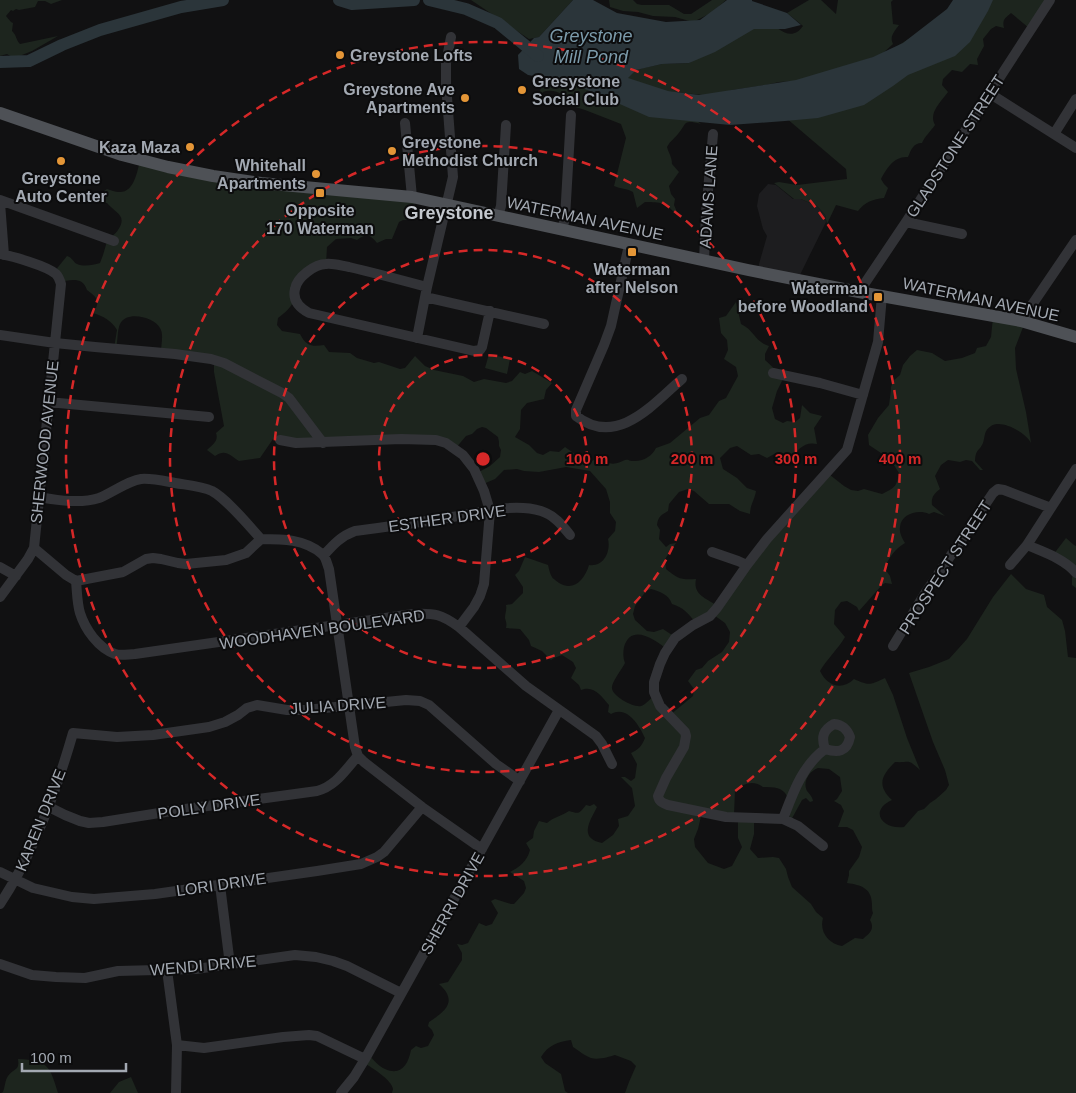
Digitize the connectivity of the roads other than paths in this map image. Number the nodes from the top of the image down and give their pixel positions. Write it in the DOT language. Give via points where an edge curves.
graph roads {
  1 [pos="1050,0"];
  2 [pos="451,37"];
  3 [pos="989,93"];
  4 [pos="1076,99"];
  5 [pos="0,113"];
  6 [pos="571,115"];
  7 [pos="405,122"];
  8 [pos="506,125"];
  9 [pos="713,134"];
  10 [pos="1054,134"];
  11 [pos="1076,148"];
  12 [pos="412,197"];
  13 [pos="0,202"];
  14 [pos="446,205"];
  15 [pos="498,216"];
  16 [pos="906,222"];
  17 [pos="562,230"];
  18 [pos="962,234"];
  19 [pos="1076,240"];
  20 [pos="114,241"];
  21 [pos="629,245"];
  22 [pos="2,254"];
  23 [pos="704,260"];
  24 [pos="426,292"];
  25 [pos="860,292"];
  26 [pos="882,295"];
  27 [pos="490,311"];
  28 [pos="1022,321"];
  29 [pos="544,324"];
  30 [pos="0,335"];
  31 [pos="1076,337"];
  32 [pos="416,338"];
  33 [pos="55,343"];
  34 [pos="773,373"];
  35 [pos="682,379"];
  36 [pos="863,395"];
  37 [pos="48,402"];
  38 [pos="210,417"];
  39 [pos="280,440"];
  40 [pos="324,442"];
  41 [pos="1076,469"];
  42 [pos="38,496"];
  43 [pos="1051,508"];
  44 [pos="490,511"];
  45 [pos="570,535"];
  46 [pos="261,539"];
  47 [pos="1027,545"];
  48 [pos="34,548"];
  49 [pos="712,552"];
  50 [pos="324,555"];
  51 [pos="747,565"];
  52 [pos="1010,565"];
  53 [pos="0,567"];
  54 [pos="1076,573"];
  55 [pos="16,576"];
  56 [pos="76,581"];
  57 [pos="0,597"];
  58 [pos="336,625"];
  59 [pos="460,627"];
  60 [pos="893,646"];
  61 [pos="348,705"];
  62 [pos="559,710"];
  63 [pos="73,733"];
  64 [pos="825,749"];
  65 [pos="358,756"];
  66 [pos="612,764"];
  67 [pos="520,781"];
  68 [pos="49,807"];
  69 [pos="422,807"];
  70 [pos="783,818"];
  71 [pos="823,846"];
  72 [pos="482,849"];
  73 [pos="0,872"];
  74 [pos="16,880"];
  75 [pos="220,885"];
  76 [pos="0,904"];
  77 [pos="0,964"];
  78 [pos="230,965"];
  79 [pos="167,970"];
  80 [pos="401,993"];
  81 [pos="178,1045"];
  82 [pos="365,1059"];
  83 [pos="176,1093"];
  84 [pos="341,1093"];
  1 -- 3 [label="street, GLADSTONE STREET"];
  2 -- 14 [label="street" via="446,84 453,177"];
  3 -- 10 [label="street"];
  3 -- 16 [label="street, GLADSTONE STREET"];
  4 -- 10 [label="street"];
  5 -- 12 [label="main road, WATERMAN AVENUE" via="122,155 213,176"];
  6 -- 17 [label="street"];
  7 -- 12 [label="street"];
  8 -- 15 [label="street"];
  9 -- 23 [label="street, ADAMS LANE"];
  10 -- 11 [label="street"];
  12 -- 14 [label="main road, WATERMAN AVENUE"];
  13 -- 20 [label="street"];
  13 -- 22 [label="street"];
  14 -- 15 [label="main road, WATERMAN AVENUE"];
  14 -- 24 [label="street"];
  15 -- 17 [label="main road, WATERMAN AVENUE"];
  16 -- 18 [label="street"];
  16 -- 25 [label="street, GLADSTONE STREET"];
  17 -- 21 [label="main road, WATERMAN AVENUE"];
  19 -- 28 [label="street"];
  21 -- 23 [label="main road, WATERMAN AVENUE"];
  21 -- 35 [label="street" via="611,326 576,416 593,426 612,427 627,423 639,417"];
  22 -- 33 [label="street, SHERWOOD AVENUE" via="42,267 59,278"];
  23 -- 25 [label="main road, WATERMAN AVENUE"];
  24 -- 27 [label="street"];
  24 -- 32 [label="street"];
  24 -- 32 [label="street" via="357,269 326,264 314,267 295,286 294,294 300,308 309,313"];
  25 -- 26 [label="main road, WATERMAN AVENUE"];
  26 -- 28 [label="main road, WATERMAN AVENUE"];
  26 -- 36 [label="street" via="878,342"];
  27 -- 29 [label="street"];
  27 -- 32 [label="street" via="480,350"];
  28 -- 31 [label="main road, WATERMAN AVENUE"];
  30 -- 33 [label="street"];
  33 -- 37 [label="street, SHERWOOD AVENUE"];
  33 -- 40 [label="street" via="175,354 224,363 290,398"];
  34 -- 36 [label="street"];
  36 -- 51 [label="street" via="847,450"];
  37 -- 38 [label="street"];
  37 -- 42 [label="street, SHERWOOD AVENUE"];
  39 -- 40 [label="street"];
  40 -- 44 [label="street" via="401,439 446,443 464,455 474,469"];
  41 -- 43 [label="street"];
  42 -- 46 [label="street" via="58,500 98,498 142,479 187,485 219,495"];
  42 -- 48 [label="street, SHERWOOD AVENUE"];
  43 -- 47 [label="street"];
  43 -- 60 [label="street, PROSPECT STREET" via="998,489 924,595"];
  44 -- 45 [label="street, ESTHER DRIVE" via="524,508 542,511 559,522"];
  44 -- 50 [label="street, ESTHER DRIVE" via="355,531 338,540"];
  44 -- 59 [label="street" via="484,584"];
  46 -- 50 [label="street" via="289,539"];
  46 -- 56 [label="street" via="246,553 226,560 178,564 146,559 123,572"];
  47 -- 52 [label="street"];
  47 -- 54 [label="street"];
  48 -- 55 [label="street, SHERWOOD AVENUE"];
  48 -- 56 [label="street"];
  49 -- 51 [label="street"];
  50 -- 58 [label="street" via="329,569"];
  51 -- 70 [label="street" via="714,612 675,638 656,672 653,687 657,701 686,736 684,748 658,796 668,805 713,815"];
  53 -- 55 [label="street"];
  55 -- 57 [label="street, SHERWOOD AVENUE"];
  56 -- 58 [label="street, WOODHAVEN BOULEVARD" via="80,613 86,625 94,638 117,654"];
  58 -- 59 [label="street, WOODHAVEN BOULEVARD" via="428,613 437,614"];
  58 -- 61 [label="street"];
  59 -- 62 [label="street, WOODHAVEN BOULEVARD" via="526,686"];
  61 -- 63 [label="street, JULIA DRIVE" via="296,710 257,705 209,727 153,735 117,737"];
  61 -- 65 [label="street"];
  61 -- 67 [label="street, JULIA DRIVE" via="406,700 425,703"];
  62 -- 66 [label="street, WOODHAVEN BOULEVARD" via="596,736"];
  62 -- 67 [label="street, SHERRI DRIVE"];
  63 -- 68 [label="street, KAREN DRIVE"];
  64 -- 70 [label="street" via="798,781"];
  65 -- 68 [label="street, POLLY DRIVE" via="332,785 317,791 90,823"];
  65 -- 69 [label="street"];
  67 -- 72 [label="street, SHERRI DRIVE"];
  68 -- 74 [label="street, KAREN DRIVE"];
  69 -- 72 [label="street"];
  69 -- 75 [label="street, LORI DRIVE" via="384,852 369,861"];
  70 -- 71 [label="street"];
  72 -- 80 [label="street, SHERRI DRIVE"];
  73 -- 74 [label="street, LORI DRIVE"];
  74 -- 75 [label="street, LORI DRIVE" via="72,898 94,899"];
  74 -- 76 [label="street, KAREN DRIVE"];
  75 -- 78 [label="street"];
  77 -- 79 [label="street, WENDI DRIVE" via="32,975 56,977 85,978 118,970"];
  78 -- 79 [label="street, WENDI DRIVE"];
  78 -- 80 [label="street, WENDI DRIVE" via="295,955 316,957 347,966"];
  79 -- 81 [label="street"];
  80 -- 82 [label="street, SHERRI DRIVE"];
  81 -- 82 [label="street" via="204,1048 308,1035 317,1036"];
  81 -- 83 [label="street"];
  82 -- 84 [label="street, SHERRI DRIVE"];
}
